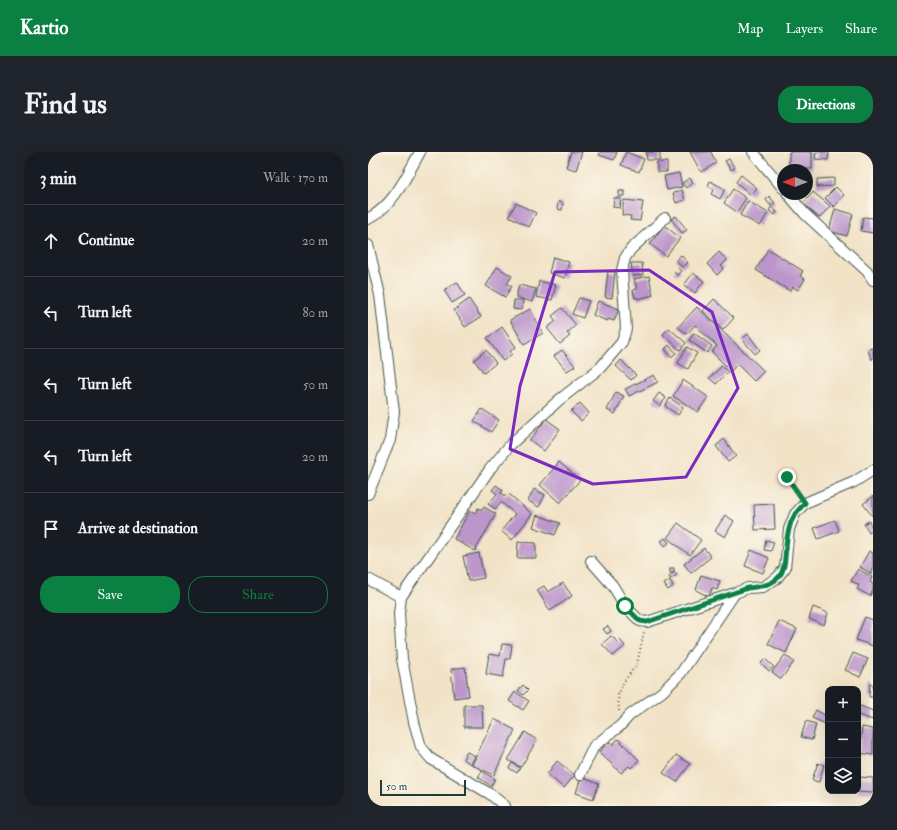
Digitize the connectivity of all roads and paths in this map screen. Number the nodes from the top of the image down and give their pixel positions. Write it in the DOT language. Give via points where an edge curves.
graph roads {
  1 [pos="420,152"];
  2 [pos="753,152"];
  3 [pos="760,156"];
  4 [pos="777,180"];
  5 [pos="793,200"];
  6 [pos="665,218"];
  7 [pos="368,219"];
  8 [pos="368,245"];
  9 [pos="873,280"];
  10 [pos="873,470"];
  11 [pos="787,477"];
  12 [pos="368,494"];
  13 [pos="805,503"];
  14 [pos="591,561"];
  15 [pos="368,579"];
  16 [pos="735,593"];
  17 [pos="401,597"];
  18 [pos="647,622"];
  19 [pos="620,726"];
  20 [pos="580,775"];
  21 [pos="505,806"];
  1 -- 7 [label="street" via="393,199 381,212"];
  2 -- 3 [label="street"];
  3 -- 4 [label="street"];
  5 -- 9 [label="street" via="867,271"];
  6 -- 17 [label="street" via="631,249 625,258 622,270 626,328 622,342 600,368 559,400 511,444 490,469"];
  8 -- 12 [label="street" via="380,295 394,412 390,440"];
  10 -- 13 [label="street" via="854,482"];
  11 -- 13 [label="path"];
  13 -- 16 [label="street" via="795,514 788,529 785,568 777,578 763,587 748,588"];
  14 -- 18 [label="street" via="613,586 625,606 640,621"];
  15 -- 17 [label="street"];
  16 -- 18 [label="street"];
  16 -- 19 [label="street" via="681,673"];
  17 -- 21 [label="street" via="399,614 402,659 421,748 432,759"];
  18 -- 19 [label="path" via="637,664 623,683 618,695"];
  19 -- 20 [label="street" via="594,746"];
}
